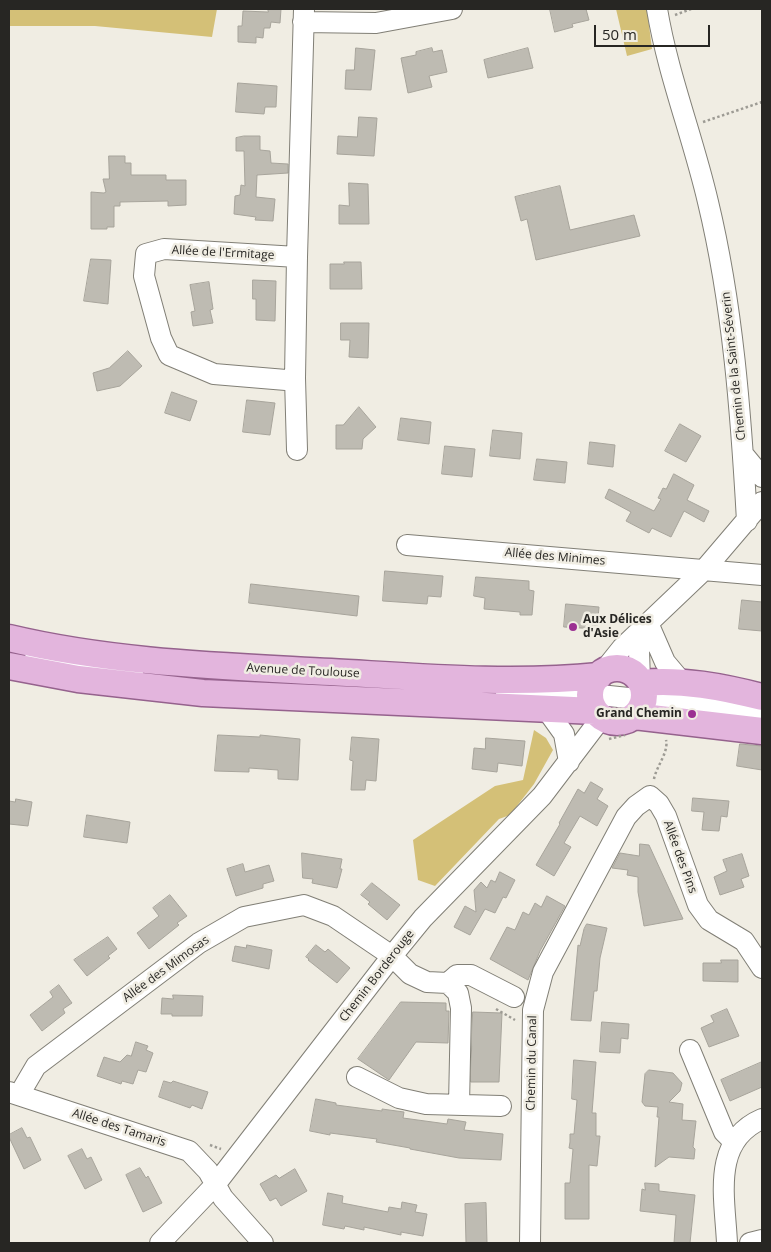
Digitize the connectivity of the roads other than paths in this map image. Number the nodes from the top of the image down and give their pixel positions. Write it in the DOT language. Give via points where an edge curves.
graph roads {
  1 [pos="452,9"];
  2 [pos="657,9"];
  3 [pos="304,15"];
  4 [pos="297,257"];
  5 [pos="295,378"];
  6 [pos="297,450"];
  7 [pos="744,454"];
  8 [pos="762,477"];
  9 [pos="762,502"];
  10 [pos="747,521"];
  11 [pos="407,545"];
  12 [pos="704,570"];
  13 [pos="762,575"];
  14 [pos="648,623"];
  15 [pos="9,638"];
  16 [pos="9,654"];
  17 [pos="9,666"];
  18 [pos="681,681"];
  19 [pos="598,694"];
  20 [pos="639,695"];
  21 [pos="762,697"];
  22 [pos="546,709"];
  23 [pos="762,712"];
  24 [pos="762,731"];
  25 [pos="569,762"];
  26 [pos="650,796"];
  27 [pos="392,956"];
  28 [pos="762,968"];
  29 [pos="448,983"];
  30 [pos="514,997"];
  31 [pos="690,1050"];
  32 [pos="357,1077"];
  33 [pos="14,1094"];
  34 [pos="459,1105"];
  35 [pos="501,1106"];
  36 [pos="762,1119"];
  37 [pos="734,1142"];
  38 [pos="215,1185"];
  39 [pos="762,1240"];
  40 [pos="160,1243"];
  41 [pos="262,1243"];
  42 [pos="530,1243"];
  43 [pos="727,1243"];
  44 [pos="750,1243"];
  1 -- 3 [label="street" via="376,23"];
  2 -- 7 [label="street, Chemin de la Saint-Séverin" via="708,202 727,297"];
  3 -- 4 [label="street"];
  4 -- 5 [label="street"];
  4 -- 5 [label="street, Allée de l'Ermitage" via="164,250 146,254 144,276 169,355 214,374"];
  5 -- 6 [label="street"];
  7 -- 8 [label="street"];
  7 -- 10 [label="street, Chemin de la Saint-Séverin"];
  9 -- 10 [label="street"];
  10 -- 12 [label="street"];
  11 -- 12 [label="street, Allée des Minimes"];
  12 -- 13 [label="street, Allée des Minimes"];
  12 -- 14 [label="street"];
  14 -- 18 [label="street" via="664,659"];
  14 -- 19 [label="street" via="622,648"];
  14 -- 20 [label="street" via="639,651"];
  15 -- 19 [label="main road, Avenue de Toulouse" via="106,656 191,665 450,679 561,680"];
  16 -- 19 [label="street" via="223,682 369,690"];
  17 -- 22 [label="main road" via="78,679 203,693"];
  18 -- 20 [label="main road" via="660,681"];
  18 -- 21 [label="main road"];
  19 -- 20 [label="main road" via="610,721 618,722 626,720"];
  19 -- 20 [label="main road" via="610,669 621,668 634,674"];
  19 -- 22 [label="main road"];
  19 -- 25 [label="street, Chemin Borderouge" via="586,736"];
  20 -- 23 [label="street"];
  20 -- 24 [label="main road"];
  22 -- 25 [label="street" via="564,734"];
  25 -- 27 [label="street, Chemin Borderouge" via="542,796 423,918"];
  26 -- 28 [label="street, Allée des Pins" via="666,816 698,905 709,920 744,942"];
  26 -- 42 [label="street, Chemin du Canal" via="626,817 543,972 533,1010"];
  27 -- 29 [label="street, Allée des Mimosas" via="410,974 427,982"];
  27 -- 33 [label="street, Allée des Mimosas" via="333,916 304,905 244,917 199,943 36,1066"];
  27 -- 38 [label="street, Chemin Borderouge"];
  29 -- 30 [label="street" via="457,975 471,975"];
  29 -- 34 [label="street" via="458,992 461,1008"];
  31 -- 37 [label="street" via="724,1132"];
  32 -- 34 [label="street" via="399,1098 426,1104"];
  33 -- 38 [label="street, Allée des Tamaris" via="189,1151 208,1171"];
  34 -- 35 [label="street"];
  36 -- 37 [label="street" via="740,1132"];
  37 -- 43 [label="street" via="726,1159"];
  38 -- 40 [label="street, Chemin Borderouge"];
  38 -- 41 [label="street, Allée des Tamaris"];
  39 -- 44 [label="street"];
}
